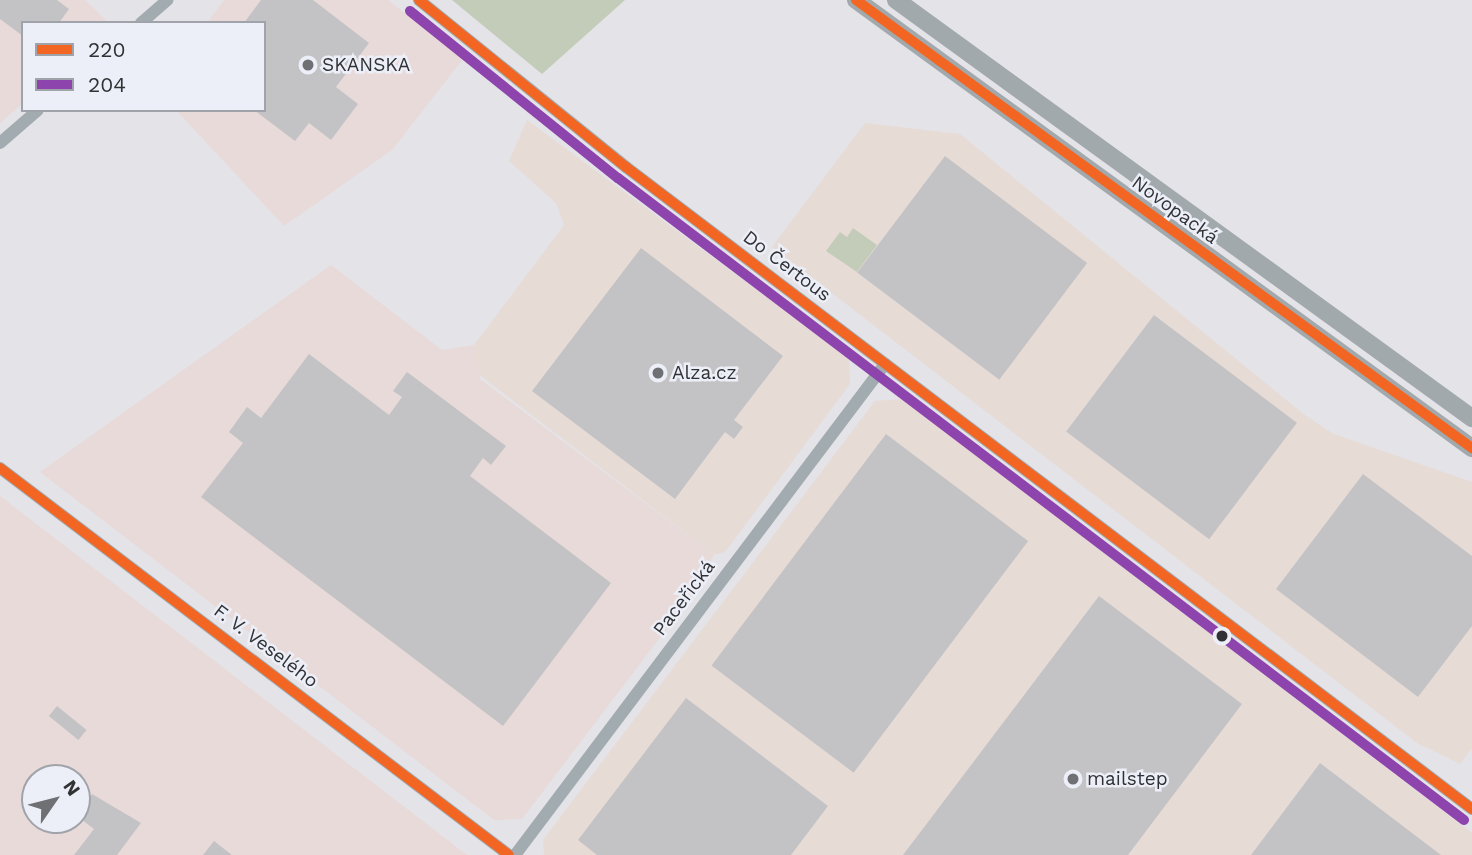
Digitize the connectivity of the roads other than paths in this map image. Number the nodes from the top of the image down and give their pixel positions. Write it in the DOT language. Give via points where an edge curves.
graph roads {
  1 [pos="167,0"];
  2 [pos="419,0"];
  3 [pos="856,0"];
  4 [pos="896,0"];
  5 [pos="143,21"];
  6 [pos="36,112"];
  7 [pos="0,143"];
  8 [pos="885,363"];
  9 [pos="1472,418"];
  10 [pos="1472,448"];
  11 [pos="0,468"];
  12 [pos="1472,809"];
  13 [pos="509,855"];
  14 [pos="514,855"];
  1 -- 5 [label="street"];
  2 -- 8 [label="street, Do Čertous"];
  3 -- 10 [label="highway, Novopacká"];
  4 -- 9 [label="highway, Novopacká"];
  6 -- 7 [label="street"];
  8 -- 12 [label="street, Do Čertous"];
  8 -- 14 [label="street, Paceřická"];
  11 -- 13 [label="street, F. V. Veselého"];
}
